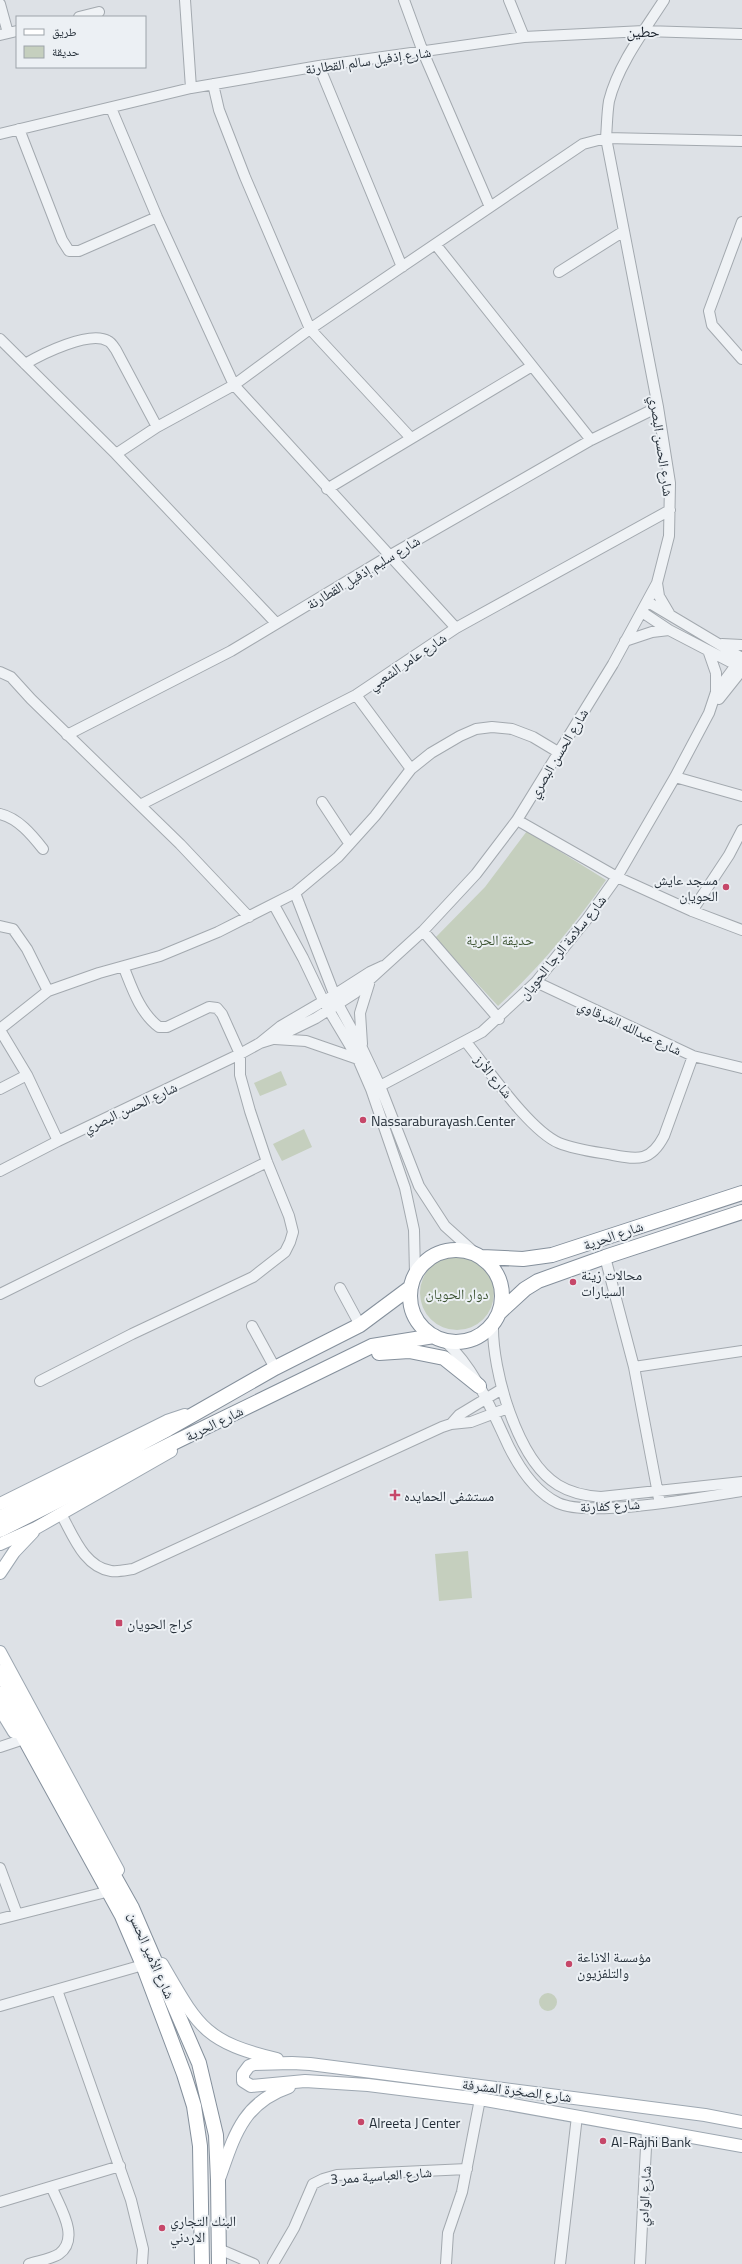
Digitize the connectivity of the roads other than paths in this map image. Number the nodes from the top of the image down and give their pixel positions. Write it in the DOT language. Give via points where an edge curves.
graph roads {
  1 [pos="185,0"];
  2 [pos="404,0"];
  3 [pos="509,0"];
  4 [pos="664,0"];
  5 [pos="0,4"];
  6 [pos="99,12"];
  7 [pos="83,16"];
  8 [pos="644,31"];
  9 [pos="8,33"];
  10 [pos="742,34"];
  11 [pos="524,37"];
  12 [pos="423,52"];
  13 [pos="319,66"];
  14 [pos="213,84"];
  15 [pos="191,88"];
  16 [pos="111,108"];
  17 [pos="19,129"];
  18 [pos="0,134"];
  19 [pos="606,138"];
  20 [pos="742,141"];
  21 [pos="490,207"];
  22 [pos="157,217"];
  23 [pos="742,222"];
  24 [pos="624,231"];
  25 [pos="436,245"];
  26 [pos="402,267"];
  27 [pos="560,272"];
  28 [pos="310,329"];
  29 [pos="0,339"];
  30 [pos="742,359"];
  31 [pos="25,364"];
  32 [pos="532,366"];
  33 [pos="234,385"];
  34 [pos="658,407"];
  35 [pos="157,427"];
  36 [pos="410,437"];
  37 [pos="591,440"];
  38 [pos="116,454"];
  39 [pos="326,489"];
  40 [pos="670,510"];
  41 [pos="389,556"];
  42 [pos="657,583"];
  43 [pos="648,602"];
  44 [pos="642,612"];
  45 [pos="672,616"];
  46 [pos="276,623"];
  47 [pos="456,628"];
  48 [pos="669,630"];
  49 [pos="625,641"];
  50 [pos="721,644"];
  51 [pos="742,645"];
  52 [pos="708,650"];
  53 [pos="741,663"];
  54 [pos="0,672"];
  55 [pos="716,692"];
  56 [pos="356,695"];
  57 [pos="708,713"];
  58 [pos="67,735"];
  59 [pos="558,752"];
  60 [pos="411,769"];
  61 [pos="675,777"];
  62 [pos="742,796"];
  63 [pos="322,802"];
  64 [pos="140,805"];
  65 [pos="0,814"];
  66 [pos="517,820"];
  67 [pos="742,830"];
  68 [pos="349,843"];
  69 [pos="42,849"];
  70 [pos="617,877"];
  71 [pos="295,893"];
  72 [pos="274,905"];
  73 [pos="692,911"];
  74 [pos="249,917"];
  75 [pos="0,926"];
  76 [pos="742,930"];
  77 [pos="423,931"];
  78 [pos="386,964"];
  79 [pos="124,968"];
  80 [pos="370,982"];
  81 [pos="536,982"];
  82 [pos="48,991"];
  83 [pos="331,1003"];
  84 [pos="499,1019"];
  85 [pos="0,1029"];
  86 [pos="273,1039"];
  87 [pos="466,1042"];
  88 [pos="260,1043"];
  89 [pos="362,1048"];
  90 [pos="240,1054"];
  91 [pos="693,1056"];
  92 [pos="358,1059"];
  93 [pos="742,1068"];
  94 [pos="27,1075"];
  95 [pos="380,1086"];
  96 [pos="0,1089"];
  97 [pos="58,1141"];
  98 [pos="558,1142"];
  99 [pos="267,1162"];
  100 [pos="0,1171"];
  101 [pos="742,1193"];
  102 [pos="742,1212"];
  103 [pos="478,1255"];
  104 [pos="604,1256"];
  105 [pos="415,1274"];
  106 [pos="411,1287"];
  107 [pos="340,1288"];
  108 [pos="0,1294"];
  109 [pos="496,1319"];
  110 [pos="360,1325"];
  111 [pos="252,1326"];
  112 [pos="440,1338"];
  113 [pos="742,1351"];
  114 [pos="341,1360"];
  115 [pos="634,1367"];
  116 [pos="275,1368"];
  117 [pos="40,1382"];
  118 [pos="479,1386"];
  119 [pos="502,1389"];
  120 [pos="486,1398"];
  121 [pos="508,1408"];
  122 [pos="198,1410"];
  123 [pos="493,1414"];
  124 [pos="451,1424"];
  125 [pos="204,1427"];
  126 [pos="742,1482"];
  127 [pos="742,1491"];
  128 [pos="658,1492"];
  129 [pos="659,1503"];
  130 [pos="0,1504"];
  131 [pos="61,1514"];
  132 [pos="0,1518"];
  133 [pos="36,1528"];
  134 [pos="2,1538"];
  135 [pos="0,1573"];
  136 [pos="0,1652"];
  137 [pos="0,1672"];
  138 [pos="0,1694"];
  139 [pos="0,1709"];
  140 [pos="18,1741"];
  141 [pos="0,1747"];
  142 [pos="0,1868"];
  143 [pos="102,1893"];
  144 [pos="127,1912"];
  145 [pos="17,1914"];
  146 [pos="0,1919"];
  147 [pos="144,1935"];
  148 [pos="143,1965"];
  149 [pos="57,1990"];
  150 [pos="0,2006"];
  151 [pos="292,2063"];
  152 [pos="305,2081"];
  153 [pos="480,2099"];
  154 [pos="578,2116"];
  155 [pos="742,2122"];
  156 [pos="647,2128"];
  157 [pos="742,2146"];
  158 [pos="120,2166"];
  159 [pos="467,2169"];
  160 [pos="218,2180"];
  161 [pos="52,2188"];
  162 [pos="0,2202"];
  163 [pos="219,2249"];
  164 [pos="29,2264"];
  165 [pos="142,2264"];
  166 [pos="202,2264"];
  167 [pos="219,2264"];
  168 [pos="254,2264"];
  169 [pos="274,2264"];
  170 [pos="446,2264"];
  171 [pos="560,2264"];
  172 [pos="640,2264"];
  1 -- 15 [label="street"];
  2 -- 12 [label="street"];
  3 -- 11 [label="street"];
  4 -- 8 [label="street, شارع الحسن البصري"];
  5 -- 9 [label="street"];
  6 -- 7 [label="street"];
  8 -- 10 [label="street, شارع إذفيل سالم القطارنة"];
  8 -- 11 [label="street, شارع إذفيل سالم القطارنة"];
  8 -- 19 [label="street, شارع الحسن البصري" via="614,85 609,101"];
  11 -- 12 [label="street, شارع إذفيل سالم القطارنة"];
  12 -- 13 [label="street, شارع إذفيل سالم القطارنة"];
  12 -- 21 [label="street"];
  13 -- 14 [label="street, شارع إذفيل سالم القطارنة"];
  13 -- 26 [label="street"];
  14 -- 15 [label="street, شارع إذفيل سالم القطارنة"];
  14 -- 28 [label="street" via="219,110 245,177"];
  15 -- 16 [label="street, شارع إذفيل سالم القطارنة"];
  16 -- 17 [label="street, شارع إذفيل سالم القطارنة"];
  16 -- 22 [label="street"];
  17 -- 18 [label="street, شارع إذفيل سالم القطارنة"];
  17 -- 22 [label="street" via="68,251 80,251"];
  19 -- 20 [label="street"];
  19 -- 21 [label="street" via="583,144"];
  19 -- 24 [label="street, شارع الحسن البصري"];
  21 -- 25 [label="street"];
  22 -- 33 [label="street"];
  23 -- 30 [label="street" via="709,311 712,325"];
  24 -- 27 [label="street"];
  24 -- 34 [label="street, شارع الحسن البصري"];
  25 -- 26 [label="street"];
  25 -- 32 [label="street"];
  26 -- 28 [label="street"];
  28 -- 33 [label="street"];
  28 -- 36 [label="street"];
  29 -- 31 [label="street"];
  31 -- 35 [label="street" via="53,350 86,339 109,341"];
  31 -- 38 [label="street"];
  32 -- 36 [label="street"];
  32 -- 37 [label="street"];
  33 -- 35 [label="street"];
  33 -- 39 [label="street"];
  34 -- 37 [label="street, شارع سليم إذفيل القطارنة"];
  34 -- 40 [label="street, شارع الحسن البصري" via="668,469"];
  35 -- 38 [label="street"];
  36 -- 39 [label="street"];
  37 -- 41 [label="street, شارع سليم إذفيل القطارنة"];
  38 -- 46 [label="street"];
  39 -- 41 [label="street"];
  40 -- 42 [label="street, شارع الحسن البصري" via="666,554"];
  40 -- 47 [label="street, شارع عامر الشعبي"];
  41 -- 46 [label="street, شارع سليم إذفيل القطارنة"];
  41 -- 47 [label="street"];
  42 -- 43 [label="street, شارع الحسن البصري"];
  42 -- 45 [label="street" via="663,606"];
  43 -- 44 [label="street, شارع الحسن البصري"];
  43 -- 45 [label="street"];
  44 -- 48 [label="street"];
  44 -- 49 [label="street, شارع الحسن البصري"];
  45 -- 50 [label="street"];
  46 -- 58 [label="street, شارع سليم إذفيل القطارنة" via="231,651"];
  47 -- 56 [label="street, شارع عامر الشعبي"];
  48 -- 49 [label="street" via="652,632"];
  48 -- 52 [label="street"];
  49 -- 59 [label="street, شارع الحسن البصري"];
  50 -- 51 [label="street"];
  50 -- 53 [label="street"];
  52 -- 53 [label="street"];
  52 -- 55 [label="street" via="716,673"];
  53 -- 55 [label="street, شارع سلامة الرجا الحويان"];
  53 -- 57 [label="street, شارع سلامة الرجا الحويان"];
  54 -- 58 [label="street" via="11,677"];
  55 -- 57 [label="street, شارع سلامة الرجا الحويان"];
  56 -- 60 [label="street"];
  56 -- 64 [label="street, شارع عامر الشعبي"];
  57 -- 61 [label="street, شارع سلامة الرجا الحويان"];
  58 -- 64 [label="street"];
  59 -- 60 [label="street" via="533,737 512,729 492,727 476,729 460,736 431,753"];
  59 -- 66 [label="street, شارع الحسن البصري"];
  60 -- 68 [label="street" via="375,816"];
  61 -- 62 [label="street"];
  61 -- 70 [label="street, شارع سلامة الرجا الحويان"];
  63 -- 68 [label="street"];
  64 -- 74 [label="street"];
  65 -- 69 [label="street" via="16,821 33,836"];
  66 -- 70 [label="street"];
  66 -- 77 [label="street, شارع الحسن البصري" via="476,874"];
  67 -- 73 [label="street" via="729,855"];
  68 -- 71 [label="street" via="338,857"];
  70 -- 73 [label="street"];
  70 -- 81 [label="street, شارع سلامة الرجا الحويان"];
  71 -- 72 [label="street"];
  71 -- 83 [label="street"];
  72 -- 74 [label="street"];
  72 -- 83 [label="street"];
  73 -- 76 [label="street"];
  74 -- 79 [label="street" via="160,956"];
  75 -- 82 [label="street" via="13,929 27,949"];
  77 -- 78 [label="street, شارع الحسن البصري"];
  77 -- 84 [label="street"];
  78 -- 80 [label="street, شارع الحسن البصري"];
  78 -- 83 [label="street, شارع الحسن البصري" via="370,972"];
  79 -- 82 [label="street" via="99,973"];
  79 -- 90 [label="street" via="135,997 154,1024 167,1027 193,1013 217,1008 226,1020"];
  80 -- 83 [label="street, شارع الحسن البصري"];
  80 -- 89 [label="street" via="360,1013"];
  81 -- 84 [label="street, شارع سلامة الرجا الحويان"];
  81 -- 91 [label="street, شارع عبدالله الشرقاوي"];
  82 -- 85 [label="street"];
  83 -- 86 [label="street, شارع الحسن البصري"];
  83 -- 88 [label="street, شارع الحسن البصري" via="281,1026"];
  83 -- 89 [label="street"];
  83 -- 92 [label="street"];
  84 -- 87 [label="street, شارع سلامة الرجا الحويان"];
  85 -- 94 [label="street"];
  86 -- 88 [label="street, شارع الحسن البصري"];
  86 -- 92 [label="street" via="306,1042"];
  87 -- 95 [label="street, شارع سلامة الرجا الحويان"];
  87 -- 98 [label="street, شارع الأرز" via="532,1122"];
  88 -- 90 [label="street, شارع الحسن البصري"];
  89 -- 95 [label="street"];
  90 -- 97 [label="street, شارع الحسن البصري"];
  90 -- 99 [label="street" via="242,1086"];
  91 -- 93 [label="street"];
  91 -- 98 [label="street, شارع عبدالله الشرقاوي" via="664,1136 658,1149 650,1156 620,1157"];
  92 -- 105 [label="street" via="405,1188 414,1230"];
  94 -- 96 [label="street"];
  94 -- 97 [label="street"];
  95 -- 103 [label="street" via="419,1186 427,1200 445,1226"];
  97 -- 100 [label="street, شارع الحسن البصري"];
  99 -- 108 [label="street"];
  99 -- 117 [label="street" via="292,1226 293,1232 285,1252 253,1277 132,1334"];
  101 -- 103 [label="highway, شارع الحرية" via="552,1256 523,1259"];
  102 -- 104 [label="highway, شارع الحرية"];
  103 -- 105 [label="highway" via="458,1249 442,1252 426,1260"];
  103 -- 109 [label="highway" via="491,1265 502,1288 502,1301"];
  104 -- 109 [label="highway, شارع الحرية" via="538,1281 525,1289"];
  104 -- 115 [label="street"];
  105 -- 106 [label="highway"];
  106 -- 110 [label="highway, شارع الحرية"];
  106 -- 112 [label="highway" via="410,1299 415,1316 425,1330"];
  107 -- 110 [label="street"];
  109 -- 112 [label="highway" via="483,1333 471,1339 458,1342"];
  109 -- 119 [label="street, شارع كفارنة" via="492,1347"];
  110 -- 116 [label="highway, شارع الحرية"];
  111 -- 116 [label="street"];
  112 -- 114 [label="highway, شارع الحرية" via="404,1340 372,1346"];
  112 -- 118 [label="street, شارع كفارنة" via="466,1363"];
  113 -- 115 [label="street"];
  114 -- 118 [label="highway" via="393,1351 423,1353 444,1358"];
  114 -- 125 [label="highway, شارع الحرية"];
  115 -- 128 [label="street"];
  116 -- 122 [label="highway, شارع الحرية"];
  118 -- 120 [label="street, شارع كفارنة"];
  119 -- 120 [label="street"];
  119 -- 121 [label="street, شارع كفارنة"];
  120 -- 123 [label="street, شارع كفارنة"];
  120 -- 124 [label="street" via="459,1415"];
  121 -- 123 [label="street"];
  121 -- 128 [label="street, شارع كفارنة" via="532,1457 542,1472 556,1484 584,1496"];
  122 -- 130 [label="main road" via="167,1421"];
  122 -- 132 [label="highway, شارع الحرية" via="168,1429"];
  123 -- 124 [label="street" via="464,1424"];
  123 -- 129 [label="street, شارع كفارنة" via="526,1477 558,1502 586,1509"];
  124 -- 131 [label="street" via="133,1569 112,1571 99,1567 86,1557"];
  125 -- 131 [label="main road" via="170,1452"];
  125 -- 134 [label="highway, شارع الحرية"];
  126 -- 128 [label="street, شارع كفارنة"];
  127 -- 129 [label="street, شارع كفارنة"];
  128 -- 129 [label="street"];
  131 -- 133 [label="main road"];
  133 -- 134 [label="main road"];
  133 -- 135 [label="main road" via="14,1552"];
  136 -- 144 [label="main road" via="126,1885"];
  137 -- 144 [label="highway, شارع الأمير الحسن"];
  138 -- 144 [label="highway, شارع الأمير الحسن"];
  139 -- 140 [label="main road"];
  140 -- 141 [label="street"];
  140 -- 143 [label="main road"];
  142 -- 145 [label="street"];
  143 -- 144 [label="main road"];
  143 -- 145 [label="street"];
  144 -- 147 [label="highway, شارع الأمير الحسن"];
  144 -- 148 [label="highway, شارع الأمير الحسن"];
  145 -- 146 [label="street"];
  147 -- 151 [label="main road" via="186,2004 206,2030 219,2040 249,2053"];
  147 -- 160 [label="highway, شارع الأمير الحسن" via="199,2064 216,2135"];
  148 -- 149 [label="street"];
  148 -- 166 [label="highway, شارع الأمير الحسن" via="194,2106 201,2173"];
  149 -- 150 [label="street"];
  149 -- 158 [label="street"];
  151 -- 152 [label="main road" via="249,2066 243,2074 244,2081 257,2087"];
  151 -- 155 [label="main road, شارع الصخرة المشرفة" via="350,2068"];
  152 -- 153 [label="main road, شارع الصخرة المشرفة" via="368,2085"];
  152 -- 160 [label="main road" via="255,2104 235,2135"];
  153 -- 154 [label="main road, شارع الصخرة المشرفة"];
  153 -- 159 [label="street"];
  154 -- 156 [label="main road, شارع الصخرة المشرفة"];
  154 -- 171 [label="street"];
  156 -- 157 [label="main road, شارع الصخرة المشرفة"];
  156 -- 172 [label="street, شارع الوادي"];
  158 -- 161 [label="street"];
  158 -- 165 [label="street" via="140,2234"];
  159 -- 169 [label="street, شارع العباسية ممر 3" via="323,2179 314,2184"];
  159 -- 170 [label="street" via="457,2210 448,2233"];
  160 -- 163 [label="highway, شارع الأمير الحسن"];
  161 -- 162 [label="street"];
  161 -- 164 [label="street" via="69,2230 69,2238 58,2254"];
  163 -- 167 [label="highway, شارع الأمير الحسن"];
  163 -- 168 [label="street"];
}
